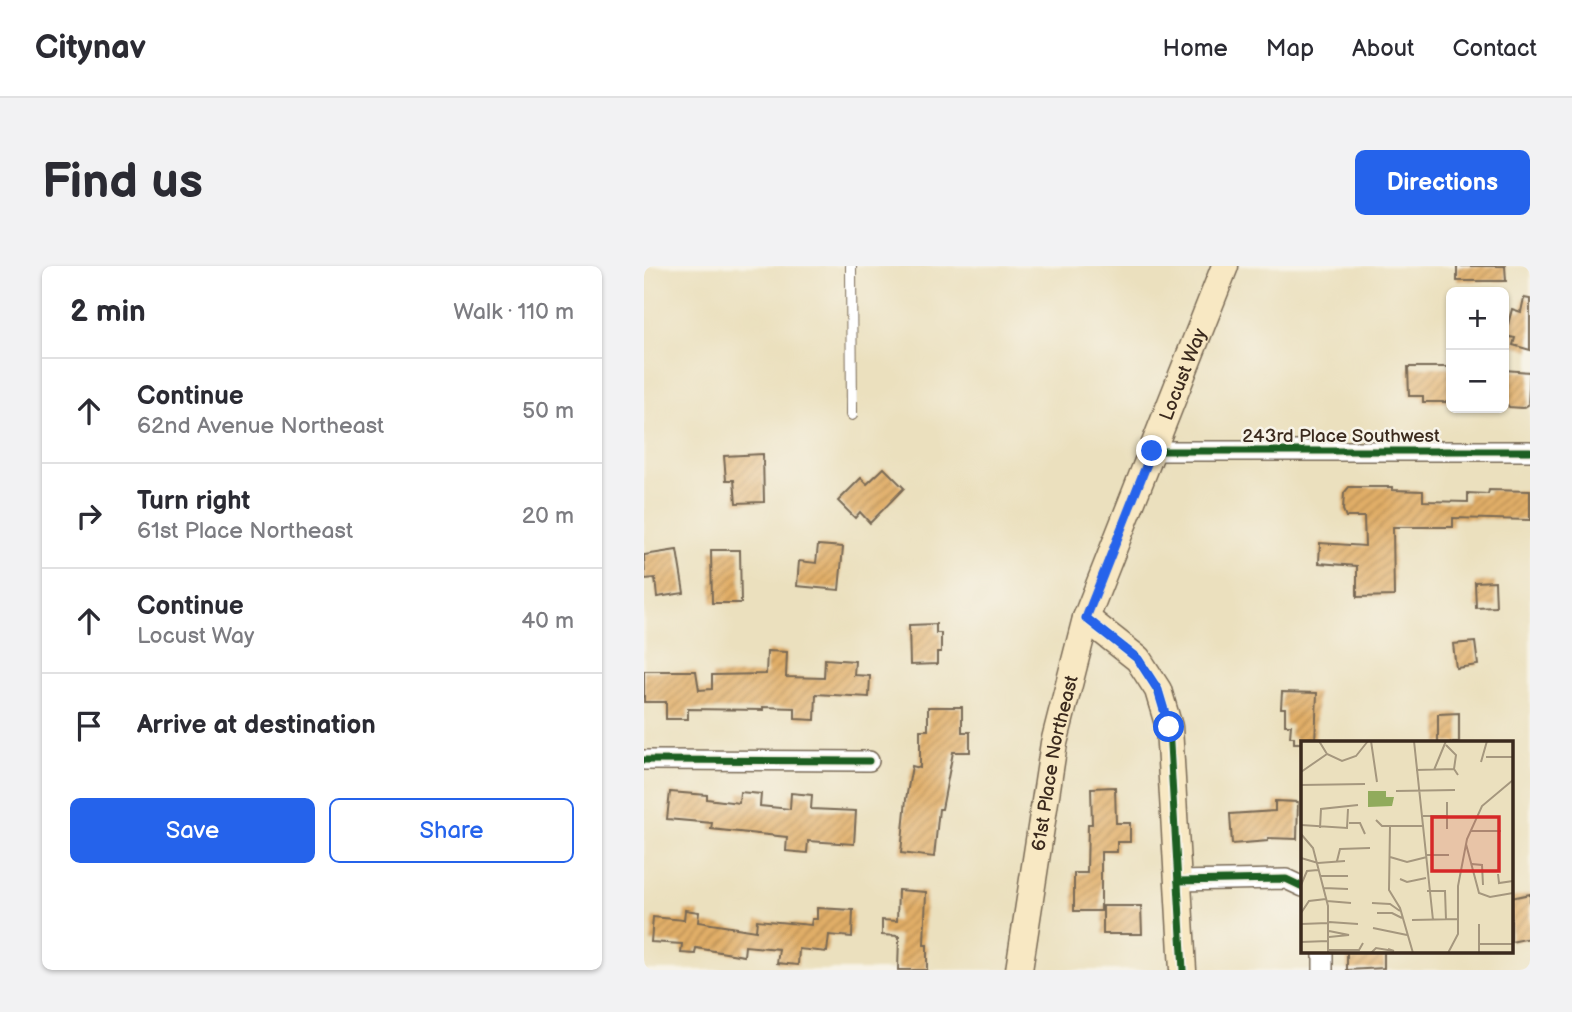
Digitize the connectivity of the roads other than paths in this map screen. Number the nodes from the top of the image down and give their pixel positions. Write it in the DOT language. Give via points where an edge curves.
graph roads {
  1 [pos="851,266"];
  2 [pos="1225,266"];
  3 [pos="852,415"];
  4 [pos="1530,450"];
  5 [pos="1152,451"];
  6 [pos="1108,559"];
  7 [pos="1086,618"];
  8 [pos="644,760"];
  9 [pos="869,761"];
  10 [pos="1178,881"];
  11 [pos="1301,886"];
  12 [pos="1019,970"];
  13 [pos="1183,970"];
  1 -- 3 [label="lane"];
  2 -- 5 [label="main road, Locust Way"];
  4 -- 5 [label="street, 243rd Place Southwest"];
  5 -- 6 [label="main road, Locust Way"];
  6 -- 7 [label="main road, 61st Place Northeast"];
  7 -- 10 [label="main road" via="1138,659 1158,690 1169,727"];
  7 -- 12 [label="main road, 61st Place Northeast" via="1054,743"];
  8 -- 9 [label="street"];
  10 -- 11 [label="street" via="1286,879"];
  10 -- 13 [label="main road"];
}
